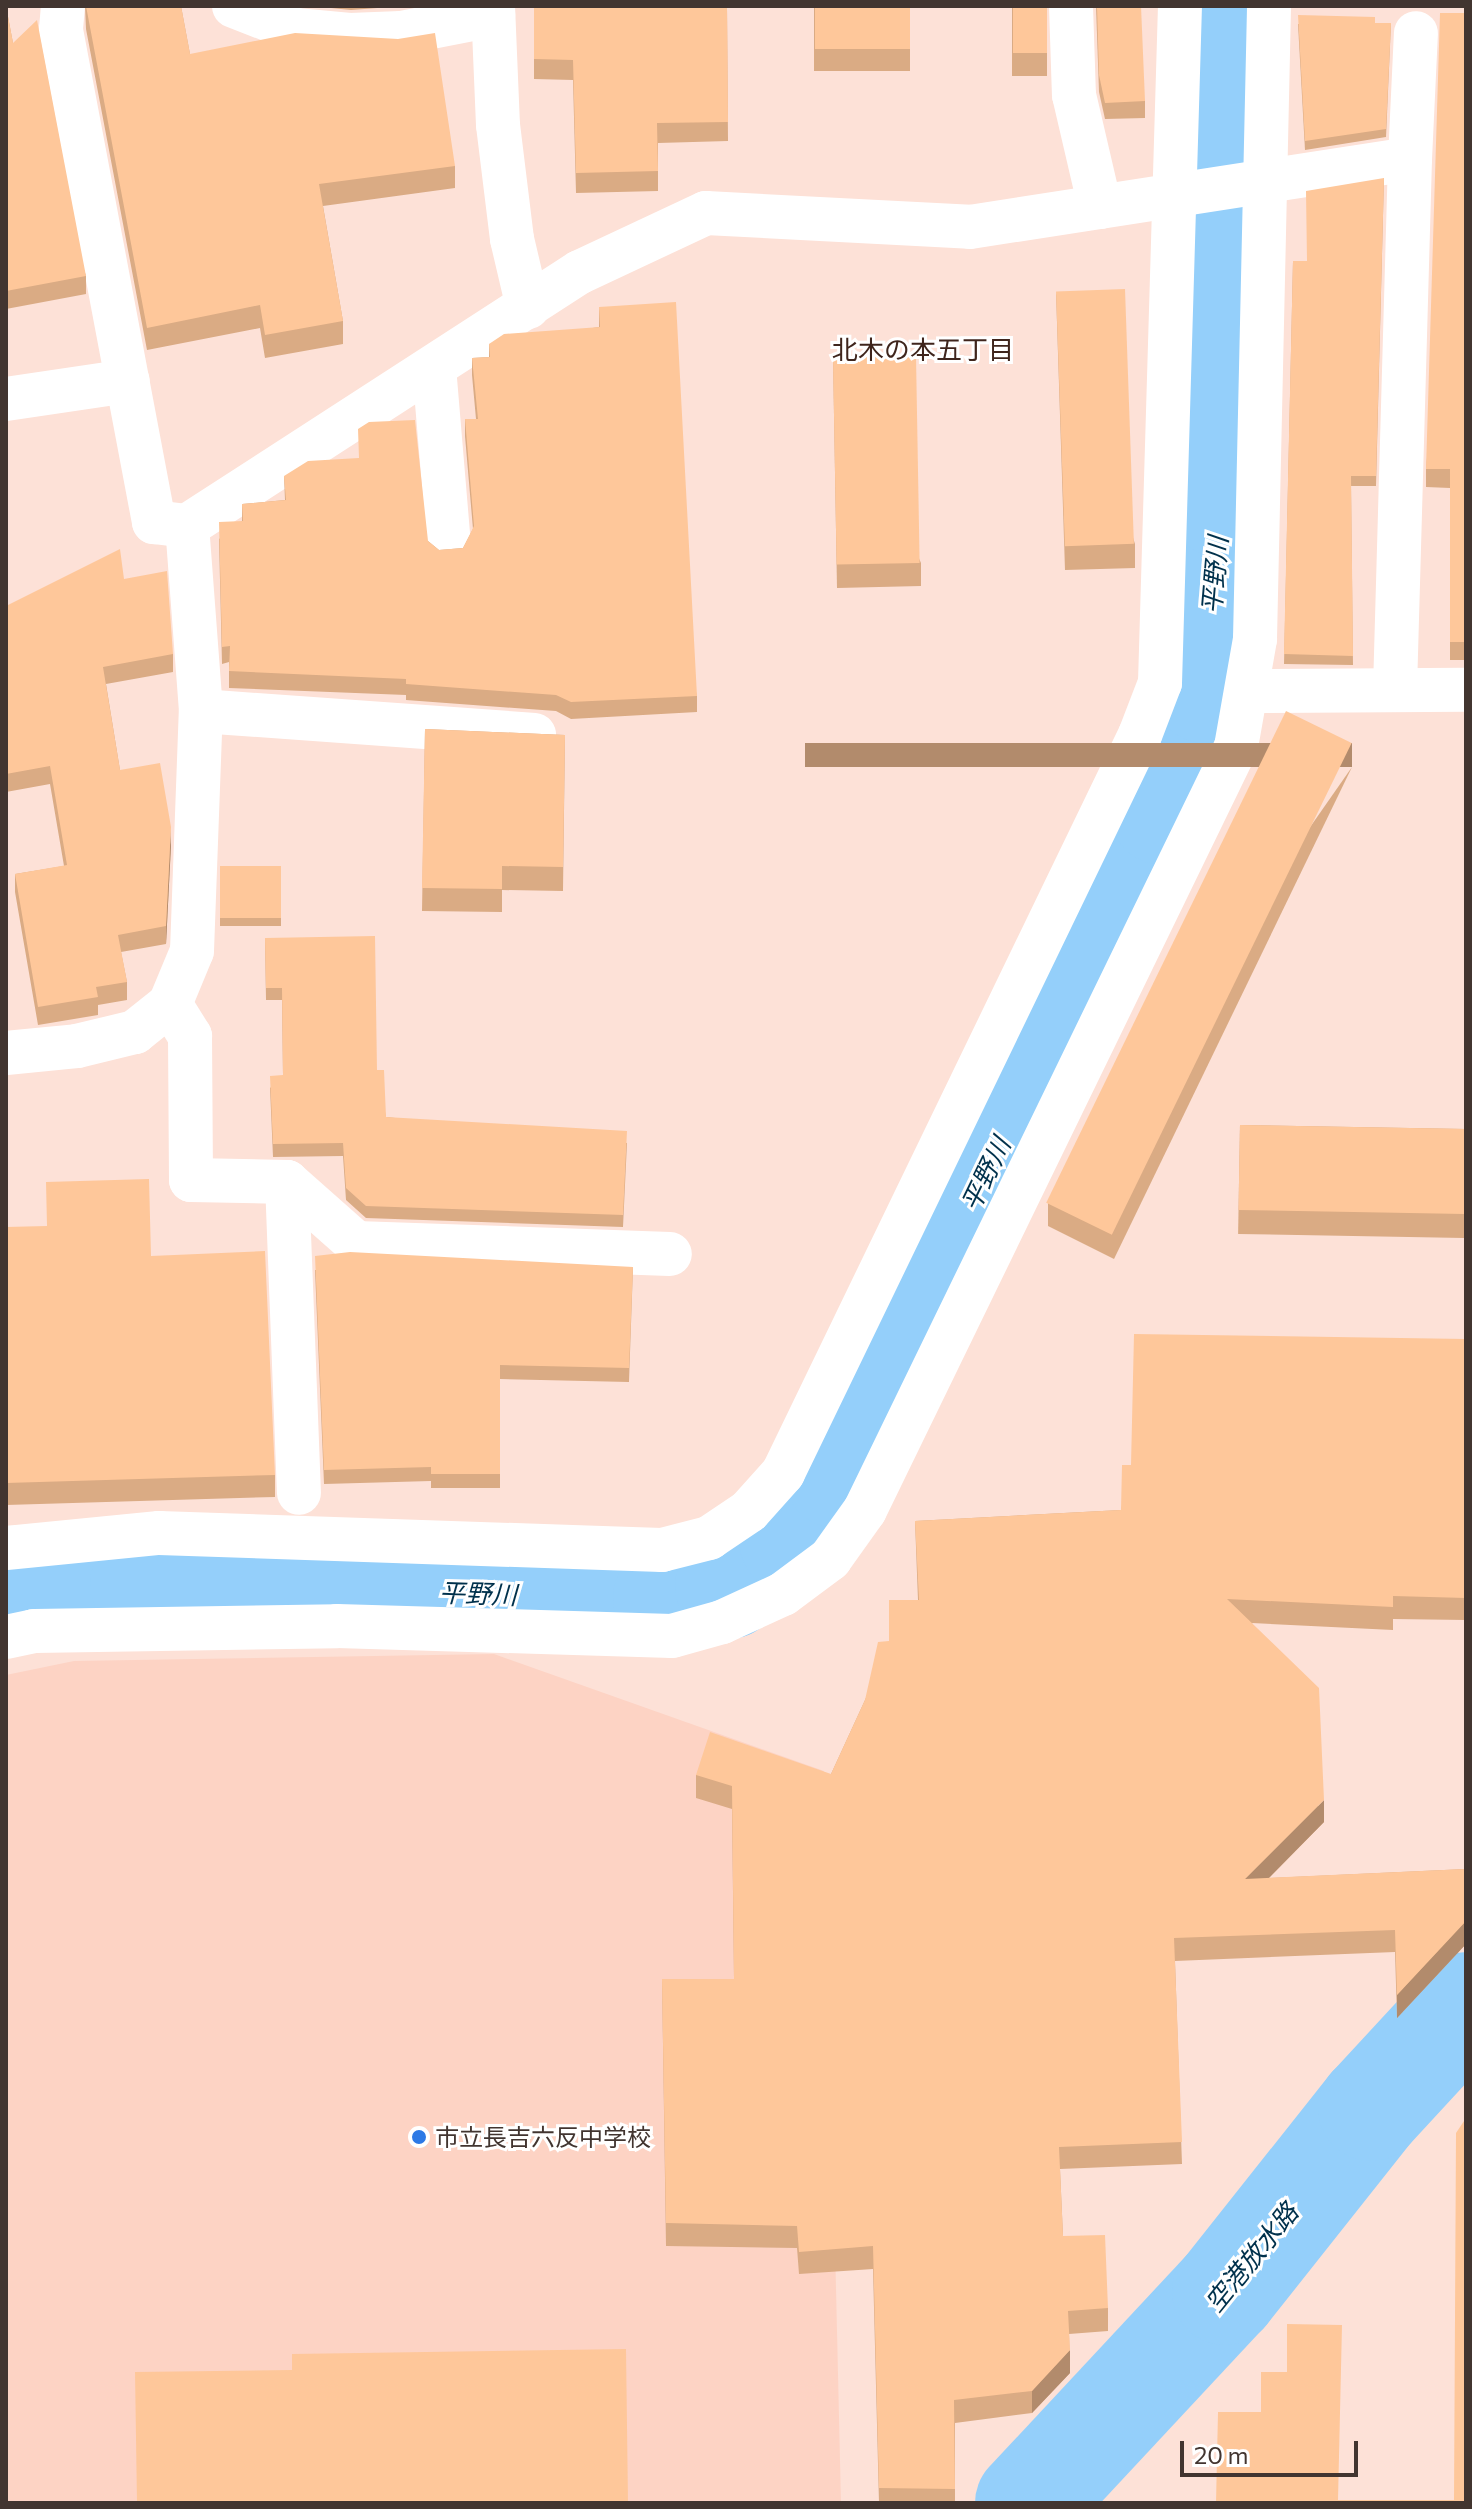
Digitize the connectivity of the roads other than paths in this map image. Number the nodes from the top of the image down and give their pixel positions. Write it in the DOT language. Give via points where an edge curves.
graph roads {
  1 [pos="63,6"];
  2 [pos="234,6"];
  3 [pos="1071,6"];
  4 [pos="1180,6"];
  5 [pos="1269,6"];
  6 [pos="493,10"];
  7 [pos="1416,33"];
  8 [pos="1410,159"];
  9 [pos="1265,181"];
  10 [pos="1175,195"];
  11 [pos="1100,207"];
  12 [pos="528,307"];
  13 [pos="434,367"];
  14 [pos="128,381"];
  15 [pos="6,399"];
  16 [pos="187,526"];
  17 [pos="449,544"];
  18 [pos="1395,690"];
  19 [pos="1466,690"];
  20 [pos="1249,691"];
  21 [pos="201,711"];
  22 [pos="554,736"];
  23 [pos="170,1004"];
  24 [pos="6,1053"];
  25 [pos="287,1182"];
  26 [pos="670,1254"];
  27 [pos="299,1493"];
  28 [pos="6,1548"];
  29 [pos="6,1637"];
  1 -- 14 [label="street" via="61,30"];
  2 -- 6 [label="street" via="296,30 350,35 401,33"];
  3 -- 11 [label="street" via="1074,95"];
  4 -- 10 [label="street"];
  5 -- 9 [label="street"];
  6 -- 12 [label="street" via="498,125 512,239"];
  7 -- 8 [label="street"];
  8 -- 9 [label="street"];
  8 -- 18 [label="street"];
  9 -- 10 [label="street"];
  9 -- 20 [label="street" via="1255,639"];
  10 -- 11 [label="street"];
  10 -- 28 [label="street" via="1160,683 1140,735 783,1473 749,1511 709,1538 662,1550 159,1533"];
  11 -- 12 [label="street" via="970,227 706,213 580,272"];
  12 -- 13 [label="street"];
  13 -- 16 [label="street"];
  13 -- 17 [label="street"];
  14 -- 15 [label="street"];
  14 -- 16 [label="street" via="154,522"];
  16 -- 21 [label="street"];
  18 -- 19 [label="street"];
  18 -- 20 [label="street"];
  20 -- 29 [label="street" via="1236,747 865,1510 830,1559 783,1594 722,1622 672,1636 337,1626 34,1631"];
  21 -- 22 [label="street"];
  21 -- 23 [label="street" via="192,951"];
  23 -- 24 [label="street" via="135,1032 77,1046"];
  23 -- 25 [label="street" via="190,1036 191,1180"];
  25 -- 26 [label="street" via="356,1243"];
  25 -- 27 [label="street"];
}
